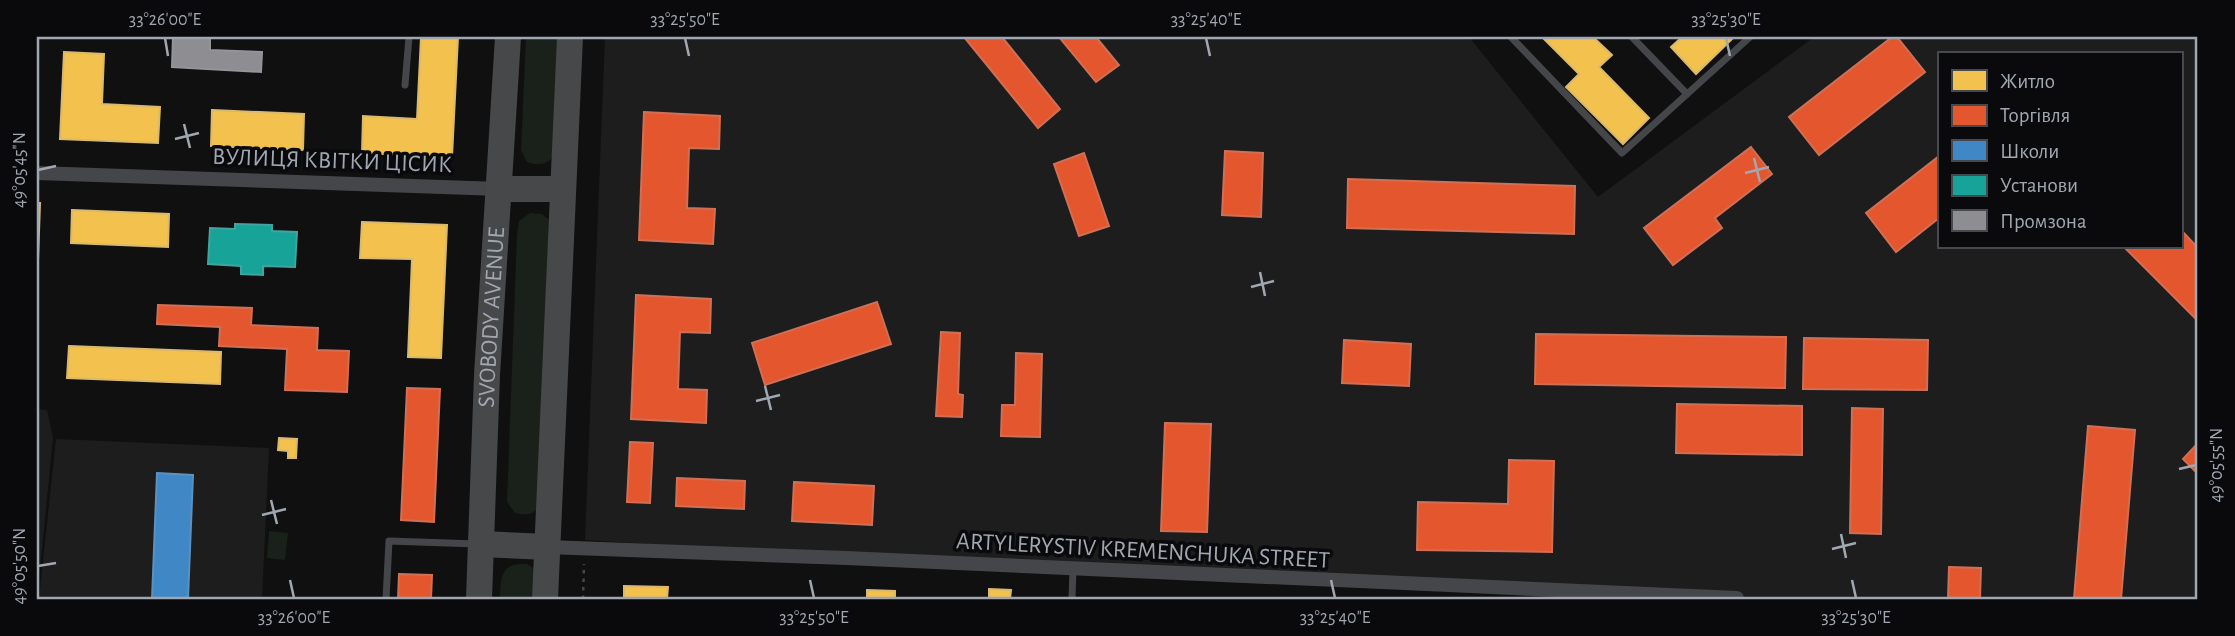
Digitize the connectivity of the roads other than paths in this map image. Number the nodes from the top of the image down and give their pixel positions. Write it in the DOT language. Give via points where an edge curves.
graph roads {
  1 [pos="409,37"];
  2 [pos="508,37"];
  3 [pos="570,37"];
  4 [pos="1511,37"];
  5 [pos="1632,37"];
  6 [pos="1750,37"];
  7 [pos="405,85"];
  8 [pos="1687,94"];
  9 [pos="37,173"];
  10 [pos="500,189"];
  11 [pos="563,189"];
  12 [pos="481,544"];
  13 [pos="547,547"];
  14 [pos="1073,569"];
  15 [pos="1737,598"];
  16 [pos="386,599"];
  17 [pos="479,599"];
  18 [pos="545,599"];
  19 [pos="1072,599"];
  1 -- 7 [label="lane"];
  2 -- 10 [label="highway, SVOBODY AVENUE"];
  3 -- 11 [label="highway"];
  4 -- 8 [label="lane" via="1622,153"];
  5 -- 8 [label="lane"];
  6 -- 8 [label="lane"];
  9 -- 10 [label="street, ВУЛИЦЯ КВІТКИ ЦІСИК"];
  10 -- 11 [label="highway"];
  10 -- 12 [label="highway, SVOBODY AVENUE"];
  11 -- 13 [label="highway"];
  12 -- 13 [label="highway"];
  12 -- 16 [label="lane" via="389,541"];
  12 -- 17 [label="highway, SVOBODY AVENUE"];
  13 -- 14 [label="street, ARTYLERYSTIV KREMENCHUKA STREET"];
  13 -- 18 [label="highway"];
  14 -- 15 [label="street, ARTYLERYSTIV KREMENCHUKA STREET"];
  14 -- 19 [label="lane"];
}
